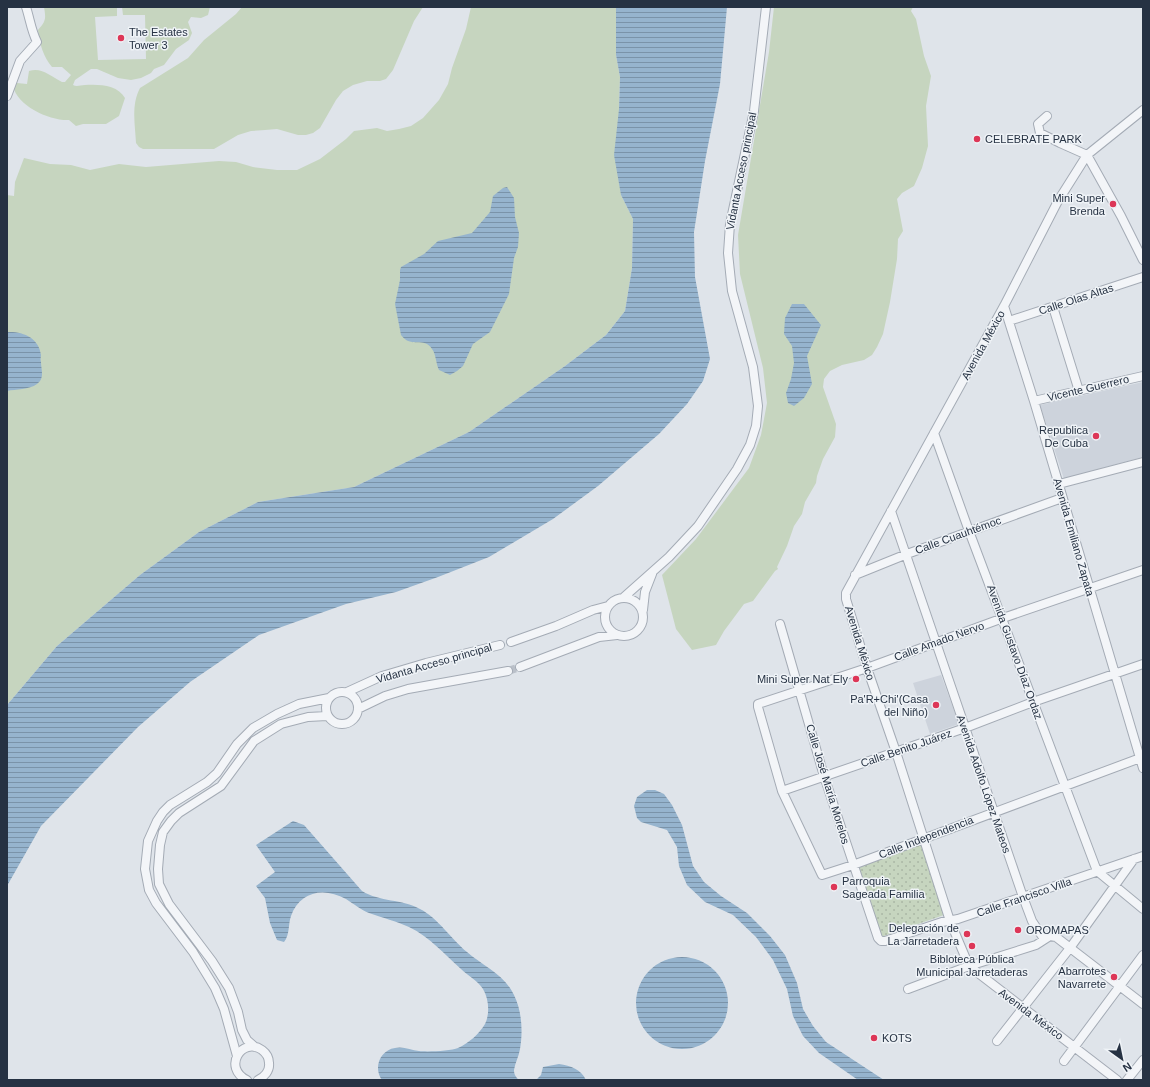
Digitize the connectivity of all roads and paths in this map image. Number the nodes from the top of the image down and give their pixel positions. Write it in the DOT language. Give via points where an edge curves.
graph roads {
  1 [pos="26,7"];
  2 [pos="766,7"];
  3 [pos="7,96"];
  4 [pos="1143,110"];
  5 [pos="1047,116"];
  6 [pos="1087,155"];
  7 [pos="1143,260"];
  8 [pos="1143,277"];
  9 [pos="1004,306"];
  10 [pos="1053,307"];
  11 [pos="1009,321"];
  12 [pos="1143,376"];
  13 [pos="1079,391"];
  14 [pos="1034,401"];
  15 [pos="934,433"];
  16 [pos="1143,462"];
  17 [pos="1059,484"];
  18 [pos="1062,498"];
  19 [pos="891,511"];
  20 [pos="969,531"];
  21 [pos="907,554"];
  22 [pos="1143,570"];
  23 [pos="652,574"];
  24 [pos="855,576"];
  25 [pos="1090,589"];
  26 [pos="624,597"];
  27 [pos="608,606"];
  28 [pos="643,610"];
  29 [pos="1003,618"];
  30 [pos="780,624"];
  31 [pos="617,635"];
  32 [pos="510,642"];
  33 [pos="935,643"];
  34 [pos="500,645"];
  35 [pos="1143,664"];
  36 [pos="520,667"];
  37 [pos="866,668"];
  38 [pos="508,671"];
  39 [pos="1115,674"];
  40 [pos="799,689"];
  41 [pos="347,692"];
  42 [pos="329,698"];
  43 [pos="1033,702"];
  44 [pos="358,709"];
  45 [pos="327,716"];
  46 [pos="965,728"];
  47 [pos="896,752"];
  48 [pos="1142,758"];
  49 [pos="1143,768"];
  50 [pos="824,776"];
  51 [pos="1065,786"];
  52 [pos="782,791"];
  53 [pos="994,812"];
  54 [pos="924,838"];
  55 [pos="1143,856"];
  56 [pos="1134,860"];
  57 [pos="853,865"];
  58 [pos="1097,871"];
  59 [pos="1115,886"];
  60 [pos="1023,897"];
  61 [pos="1143,909"];
  62 [pos="950,921"];
  63 [pos="1044,939"];
  64 [pos="881,941"];
  65 [pos="1070,948"];
  66 [pos="1143,956"];
  67 [pos="969,966"];
  68 [pos="1120,986"];
  69 [pos="908,988"];
  70 [pos="1143,1004"];
  71 [pos="1022,1007"];
  72 [pos="997,1041"];
  73 [pos="255,1047"];
  74 [pos="1075,1047"];
  75 [pos="237,1056"];
  76 [pos="1143,1060"];
  77 [pos="1064,1061"];
  78 [pos="268,1070"];
  79 [pos="247,1080"];
  80 [pos="258,1080"];
  81 [pos="272,1080"];
  82 [pos="1118,1080"];
  83 [pos="1127,1080"];
  1 -- 3 [label="street" via="37,42 20,61"];
  2 -- 23 [label="street, Vidanta Acceso principal" via="754,111 730,224 728,253 732,291 753,367 758,406 756,426 747,451 717,499 698,526"];
  4 -- 6 [label="street, Avenida México"];
  5 -- 6 [label="street" via="1038,124 1040,133"];
  6 -- 7 [label="street"];
  6 -- 9 [label="street, Avenida México" via="1058,201"];
  8 -- 10 [label="street, Calle Olas Altas"];
  9 -- 11 [label="street, Avenida Emiliano Zapata"];
  9 -- 15 [label="street, Avenida México"];
  10 -- 11 [label="street, Calle Olas Altas"];
  10 -- 13 [label="street"];
  11 -- 14 [label="street, Avenida Emiliano Zapata"];
  12 -- 13 [label="street, Vicente Guerrero"];
  13 -- 14 [label="street, Vicente Guerrero"];
  14 -- 17 [label="street, Avenida Emiliano Zapata"];
  15 -- 19 [label="street, Avenida México"];
  15 -- 20 [label="street, Avenida Gustavo Díaz Ordaz"];
  16 -- 17 [label="street"];
  17 -- 18 [label="street, Avenida Emiliano Zapata"];
  18 -- 20 [label="street, Calle Cuauhtémoc"];
  18 -- 25 [label="street, Avenida Emiliano Zapata"];
  19 -- 21 [label="street, Avenida Adolfo López Mateos"];
  19 -- 24 [label="street, Avenida México"];
  20 -- 21 [label="street, Calle Cuauhtémoc"];
  20 -- 29 [label="street, Avenida Gustavo Díaz Ordaz"];
  21 -- 24 [label="street, Calle Cuauhtémoc"];
  21 -- 33 [label="street, Avenida Adolfo López Mateos"];
  22 -- 25 [label="street, Calle Amado Nervo"];
  23 -- 26 [label="street, Vidanta Acceso principal"];
  23 -- 28 [label="street" via="645,592"];
  24 -- 37 [label="street, Avenida México" via="846,599"];
  25 -- 29 [label="street, Calle Amado Nervo"];
  25 -- 39 [label="street, Avenida Emiliano Zapata"];
  26 -- 27 [label="street" via="618,598"];
  26 -- 28 [label="street" via="636,600"];
  27 -- 31 [label="street" via="606,622 608,628"];
  27 -- 32 [label="street"];
  28 -- 31 [label="street" via="643,623 635,633"];
  29 -- 33 [label="street, Calle Amado Nervo"];
  29 -- 43 [label="street, Avenida Gustavo Díaz Ordaz"];
  30 -- 40 [label="street, Calle José María Morelos"];
  31 -- 36 [label="street" via="599,637"];
  33 -- 37 [label="street, Calle Amado Nervo"];
  33 -- 46 [label="street, Avenida Adolfo López Mateos"];
  34 -- 41 [label="street, Vidanta Acceso principal" via="382,676"];
  35 -- 39 [label="street, Calle Benito Juárez"];
  37 -- 40 [label="street, Calle Amado Nervo"];
  37 -- 47 [label="street, Avenida México"];
  38 -- 44 [label="street" via="408,689 385,696"];
  39 -- 43 [label="street, Calle Benito Juárez"];
  39 -- 48 [label="street, Avenida Emiliano Zapata"];
  40 -- 50 [label="street, Calle José María Morelos"];
  40 -- 52 [label="street, Calle Amado Nervo" via="758,704"];
  41 -- 42 [label="street, Vidanta Acceso principal" via="337,692"];
  41 -- 44 [label="street" via="355,699"];
  42 -- 45 [label="street" via="325,707"];
  42 -- 75 [label="street, Vidanta Acceso principal" via="299,704 253,728 237,744 217,773 163,812 148,841 145,870 149,890 215,988 224,1009"];
  43 -- 46 [label="street, Calle Benito Juárez"];
  43 -- 51 [label="street, Avenida Gustavo Díaz Ordaz"];
  44 -- 45 [label="street" via="354,719 346,724 335,724"];
  45 -- 73 [label="street" via="308,717 281,724 254,741 220,786 179,812 164,832 160,844 159,884 169,904 229,988 242,1030 247,1040"];
  46 -- 47 [label="street, Calle Benito Juárez"];
  46 -- 53 [label="street, Avenida Adolfo López Mateos"];
  47 -- 50 [label="street, Calle Benito Juárez"];
  47 -- 54 [label="street, Avenida México"];
  48 -- 49 [label="street, Avenida Emiliano Zapata"];
  48 -- 51 [label="street, Calle Independencia"];
  50 -- 52 [label="street, Calle Benito Juárez"];
  50 -- 57 [label="street, Calle José María Morelos"];
  51 -- 53 [label="street, Calle Independencia"];
  51 -- 58 [label="street, Avenida Gustavo Díaz Ordaz"];
  52 -- 57 [label="street, Calle Independencia" via="822,875"];
  53 -- 54 [label="street, Calle Independencia"];
  53 -- 60 [label="street, Avenida Adolfo López Mateos"];
  54 -- 57 [label="street, Calle Independencia"];
  54 -- 62 [label="street, Avenida México"];
  55 -- 56 [label="street, Calle Francisco Villa"];
  56 -- 58 [label="street, Calle Francisco Villa"];
  56 -- 59 [label="street"];
  57 -- 64 [label="street, Calle José María Morelos"];
  58 -- 59 [label="street"];
  58 -- 60 [label="street, Calle Francisco Villa"];
  59 -- 61 [label="street"];
  59 -- 65 [label="street"];
  60 -- 62 [label="street, Calle Francisco Villa"];
  60 -- 63 [label="street, Avenida Adolfo López Mateos" via="1032,921"];
  62 -- 64 [label="street, Calle Francisco Villa"];
  62 -- 67 [label="street, Avenida México"];
  63 -- 65 [label="street" via="1056,937"];
  63 -- 67 [label="street" via="1036,945"];
  65 -- 68 [label="street"];
  65 -- 71 [label="street"];
  66 -- 68 [label="street"];
  67 -- 69 [label="street"];
  67 -- 71 [label="street, Avenida México"];
  68 -- 70 [label="street"];
  68 -- 74 [label="street"];
  71 -- 72 [label="street"];
  71 -- 74 [label="street, Avenida México"];
  73 -- 75 [label="street" via="245,1048"];
  73 -- 78 [label="street" via="265,1052 268,1057"];
  74 -- 77 [label="street"];
  74 -- 82 [label="street, Avenida México"];
  75 -- 79 [label="street, Vidanta Acceso principal" via="237,1072"];
  76 -- 83 [label="street"];
  78 -- 80 [label="street"];
  78 -- 81 [label="street"];
}
